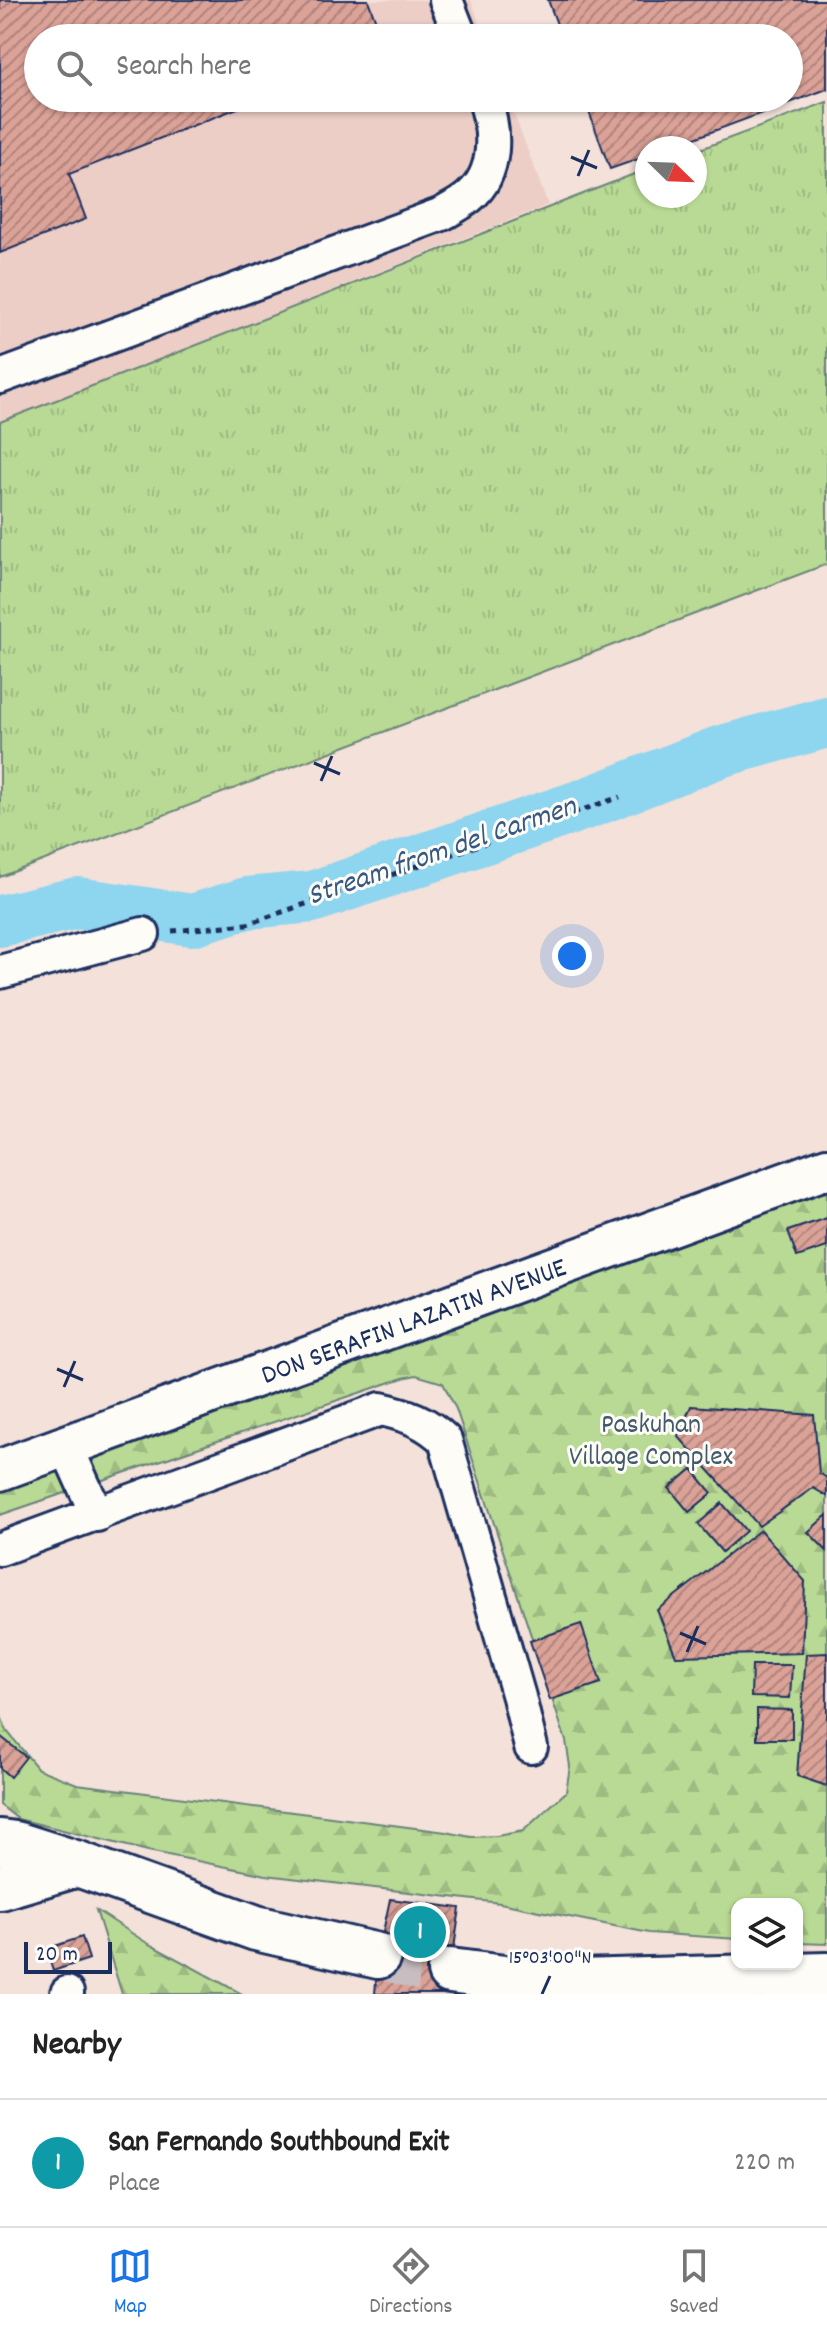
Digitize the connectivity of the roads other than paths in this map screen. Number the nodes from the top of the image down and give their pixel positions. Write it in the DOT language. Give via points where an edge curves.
graph roads {
  1 [pos="446,0"];
  2 [pos="455,24"];
  3 [pos="488,112"];
  4 [pos="0,377"];
  5 [pos="143,934"];
  6 [pos="0,972"];
  7 [pos="827,1168"];
  8 [pos="66,1446"];
  9 [pos="0,1470"];
  10 [pos="97,1515"];
  11 [pos="0,1549"];
  12 [pos="531,1747"];
  13 [pos="5,1839"];
  14 [pos="78,1864"];
  15 [pos="0,1887"];
  16 [pos="378,1956"];
  17 [pos="450,1971"];
  18 [pos="827,1975"];
  1 -- 2 [label="lane"];
  3 -- 4 [label="lane" via="494,136 484,178 471,196 442,214"];
  5 -- 6 [label="lane"];
  7 -- 8 [label="main road, DON SERAFIN LAZATIN AVENUE"];
  8 -- 9 [label="main road, DON SERAFIN LAZATIN AVENUE"];
  8 -- 10 [label="lane"];
  10 -- 11 [label="lane"];
  10 -- 12 [label="lane" via="381,1409 428,1424 445,1440"];
  13 -- 14 [label="highway"];
  14 -- 15 [label="highway"];
  14 -- 16 [label="highway" via="256,1928"];
  17 -- 18 [label="highway" via="542,1983"];
}
